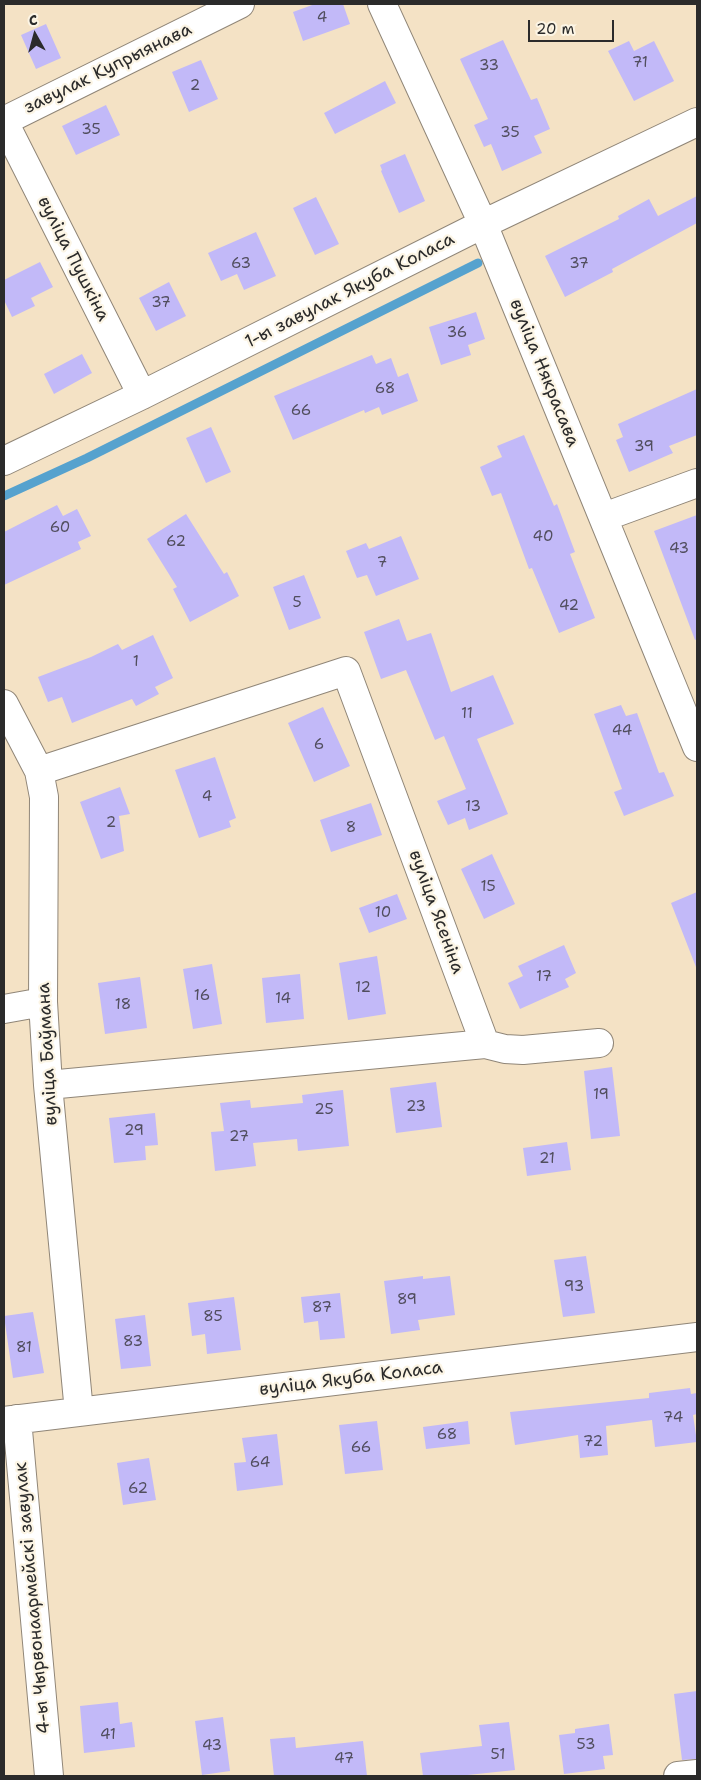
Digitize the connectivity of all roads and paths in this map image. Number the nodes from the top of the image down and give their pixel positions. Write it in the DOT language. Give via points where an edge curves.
graph roads {
  1 [pos="240,4"];
  2 [pos="382,4"];
  3 [pos="4,121"];
  4 [pos="697,122"];
  5 [pos="483,224"];
  6 [pos="142,395"];
  7 [pos="4,461"];
  8 [pos="697,483"];
  9 [pos="604,517"];
  10 [pos="4,704"];
  11 [pos="697,746"];
  12 [pos="39,771"];
  13 [pos="43,1002"];
  14 [pos="4,1009"];
  15 [pos="599,1043"];
  16 [pos="485,1044"];
  17 [pos="48,1085"];
  18 [pos="697,1337"];
  19 [pos="79,1412"];
  20 [pos="10,1420"];
  21 [pos="697,1774"];
  22 [pos="50,1776"];
  23 [pos="678,1776"];
  1 -- 3 [label="street, завулак Купрыянава"];
  2 -- 5 [label="street, вуліца Някрасава"];
  3 -- 6 [label="street, вуліца Пушкіна"];
  4 -- 5 [label="street, 1-ы завулак Якуба Коласа"];
  5 -- 6 [label="street, 1-ы завулак Якуба Коласа"];
  5 -- 9 [label="street, вуліца Някрасава"];
  6 -- 7 [label="street, 1-ы завулак Якуба Коласа"];
  8 -- 9 [label="street"];
  9 -- 11 [label="street, вуліца Някрасава"];
  10 -- 12 [label="street, вуліца Баўмана"];
  12 -- 13 [label="street, вуліца Баўмана" via="45,828"];
  12 -- 16 [label="street, вуліца Ясеніна" via="346,671"];
  13 -- 14 [label="street"];
  13 -- 17 [label="street, вуліца Баўмана"];
  15 -- 16 [label="street" via="523,1050"];
  16 -- 17 [label="street"];
  17 -- 19 [label="street, вуліца Баўмана"];
  18 -- 19 [label="street, вуліца Якуба Коласа"];
  19 -- 20 [label="street, вуліца Якуба Коласа"];
  20 -- 22 [label="street, 4-ы Чырвонаармейскі завулак"];
  21 -- 23 [label="street"];
}
